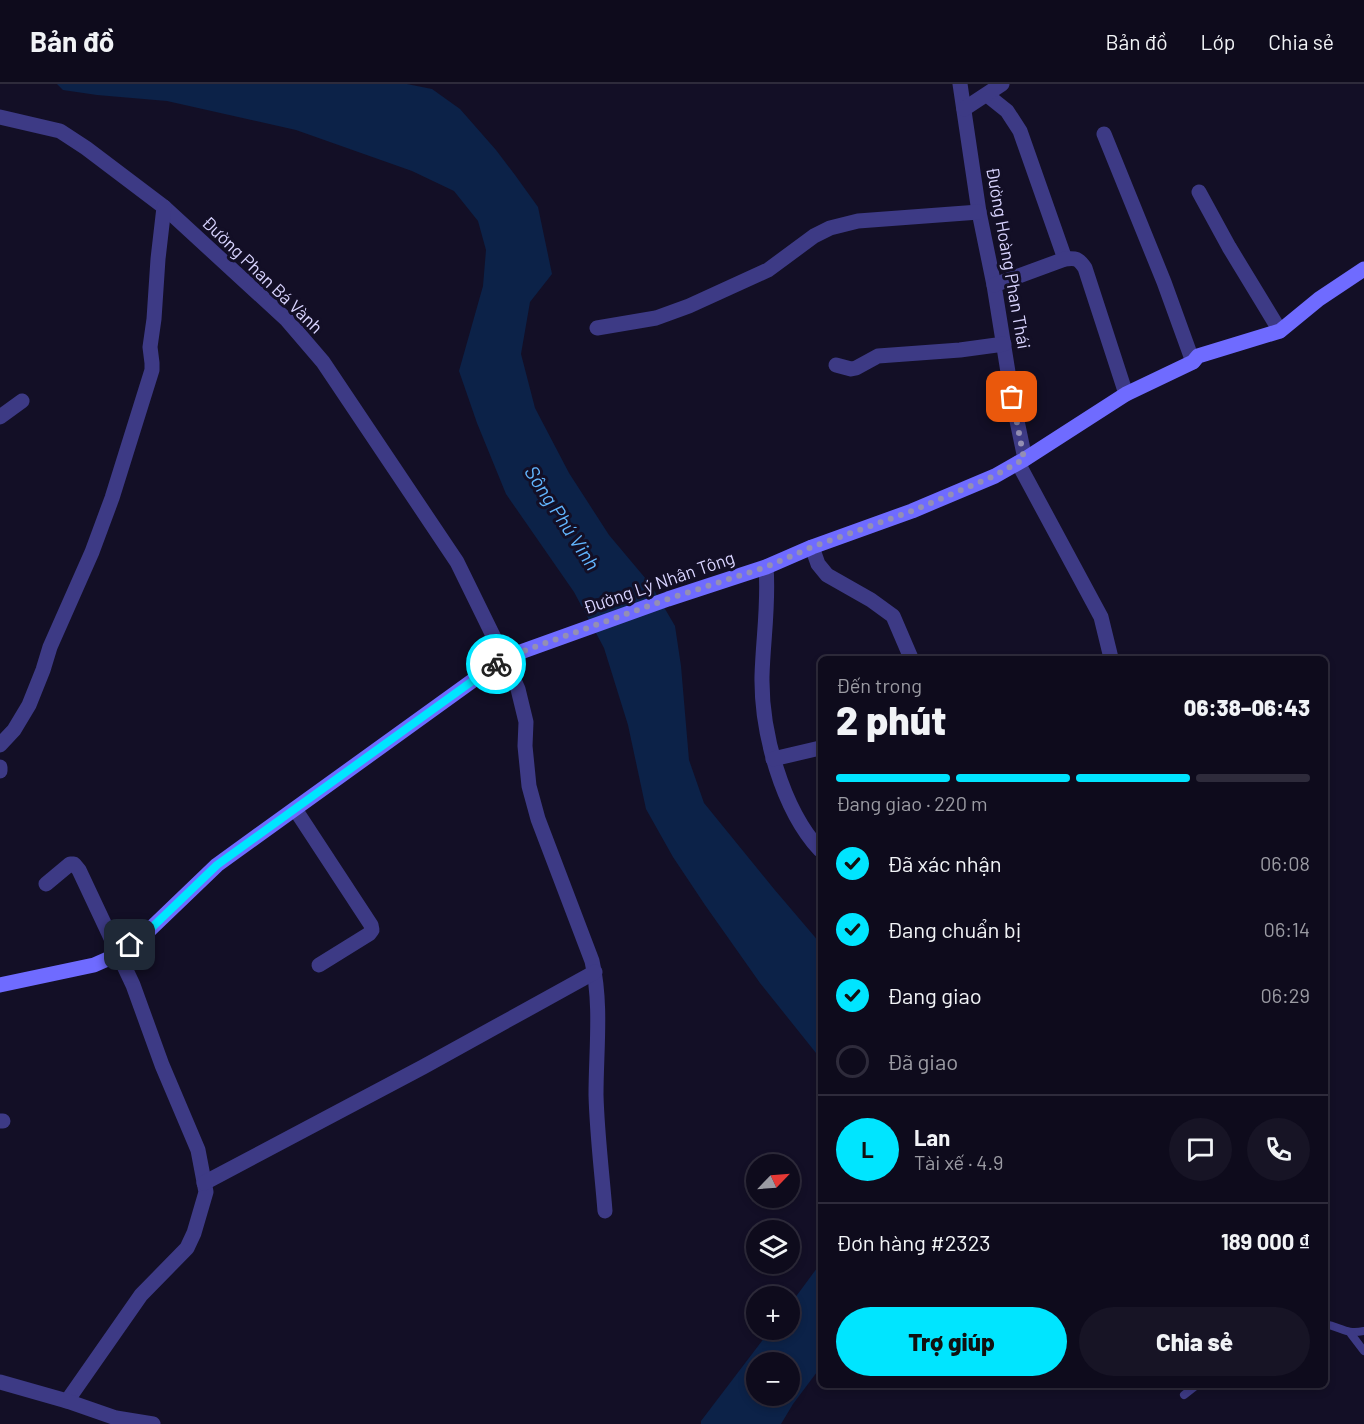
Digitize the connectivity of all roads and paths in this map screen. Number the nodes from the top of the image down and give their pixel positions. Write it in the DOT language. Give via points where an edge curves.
graph roads {
  1 [pos="960,84"];
  2 [pos="1002,84"];
  3 [pos="987,95"];
  4 [pos="964,109"];
  5 [pos="0,117"];
  6 [pos="1104,134"];
  7 [pos="1199,192"];
  8 [pos="164,207"];
  9 [pos="979,212"];
  10 [pos="1065,259"];
  11 [pos="1364,269"];
  12 [pos="994,285"];
  13 [pos="597,328"];
  14 [pos="1280,331"];
  15 [pos="1004,344"];
  16 [pos="1193,362"];
  17 [pos="836,365"];
  18 [pos="1126,394"];
  19 [pos="22,401"];
  20 [pos="0,417"];
  21 [pos="1021,461"];
  22 [pos="812,547"];
  23 [pos="766,567"];
  24 [pos="910,656"];
  25 [pos="1111,656"];
  26 [pos="504,658"];
  27 [pos="0,745"];
  28 [pos="818,748"];
  29 [pos="773,759"];
  30 [pos="0,767"];
  31 [pos="0,771"];
  32 [pos="295,809"];
  33 [pos="818,848"];
  34 [pos="46,884"];
  35 [pos="119,954"];
  36 [pos="319,965"];
  37 [pos="595,972"];
  38 [pos="0,985"];
  39 [pos="204,1183"];
  40 [pos="605,1211"];
  41 [pos="1328,1325"];
  42 [pos="1364,1331"];
  43 [pos="1351,1334"];
  44 [pos="1364,1351"];
  45 [pos="0,1382"];
  46 [pos="1193,1388"];
  47 [pos="1184,1395"];
  48 [pos="67,1401"];
  49 [pos="153,1424"];
  1 -- 4 [label="street, Đường Hoàng Phan Thái"];
  2 -- 3 [label="street"];
  3 -- 4 [label="street"];
  3 -- 10 [label="street" via="1007,111 1020,131"];
  4 -- 9 [label="street, Đường Hoàng Phan Thái"];
  5 -- 8 [label="street, Đường Phan Bá Vành" via="60,131"];
  6 -- 16 [label="street"];
  7 -- 14 [label="street"];
  8 -- 26 [label="street, Đường Phan Bá Vành" via="287,320 323,362 457,562"];
  8 -- 27 [label="street" via="150,346 152,370 92,552 29,705"];
  9 -- 12 [label="street, Đường Hoàng Phan Thái"];
  9 -- 13 [label="street" via="858,221 830,228 768,270 689,306 656,318"];
  10 -- 12 [label="street"];
  10 -- 18 [label="street" via="1075,258 1085,268"];
  11 -- 14 [label="street, Đường Lý Nhân Tông"];
  12 -- 15 [label="street, Đường Hoàng Phan Thái"];
  14 -- 16 [label="street, Đường Lý Nhân Tông" via="1198,356"];
  15 -- 17 [label="street" via="891,354 874,357 856,368"];
  15 -- 21 [label="street, Đường Hoàng Phan Thái"];
  16 -- 18 [label="street, Đường Lý Nhân Tông"];
  18 -- 21 [label="street, Đường Lý Nhân Tông"];
  19 -- 20 [label="street"];
  21 -- 22 [label="street, Đường Lý Nhân Tông" via="912,511"];
  21 -- 25 [label="street, Đường Hoàng Phan Thái" via="1101,617"];
  22 -- 23 [label="street, Đường Lý Nhân Tông"];
  22 -- 24 [label="street" via="827,575 893,616"];
  23 -- 26 [label="street, Đường Lý Nhân Tông"];
  23 -- 29 [label="street" via="762,702"];
  26 -- 32 [label="street, Đường Lý Nhân Tông"];
  26 -- 37 [label="street, Đường Phan Bá Vành" via="518,689 526,722 529,786 538,819"];
  28 -- 29 [label="street"];
  29 -- 33 [label="street" via="792,809"];
  30 -- 31 [label="street"];
  32 -- 35 [label="street, Đường Lý Nhân Tông" via="217,865"];
  32 -- 36 [label="street" via="372,930"];
  34 -- 35 [label="street" via="66,866 74,864"];
  35 -- 38 [label="street, Đường Lý Nhân Tông" via="94,965"];
  35 -- 39 [label="street" via="198,1150"];
  37 -- 39 [label="street"];
  37 -- 40 [label="street, Đường Phan Bá Vành" via="596,1095"];
  39 -- 48 [label="street" via="206,1192 187,1248 141,1295"];
  41 -- 43 [label="lane"];
  42 -- 43 [label="lane"];
  43 -- 44 [label="lane"];
  45 -- 48 [label="street"];
  46 -- 47 [label="lane"];
  48 -- 49 [label="street" via="116,1418"];
}
